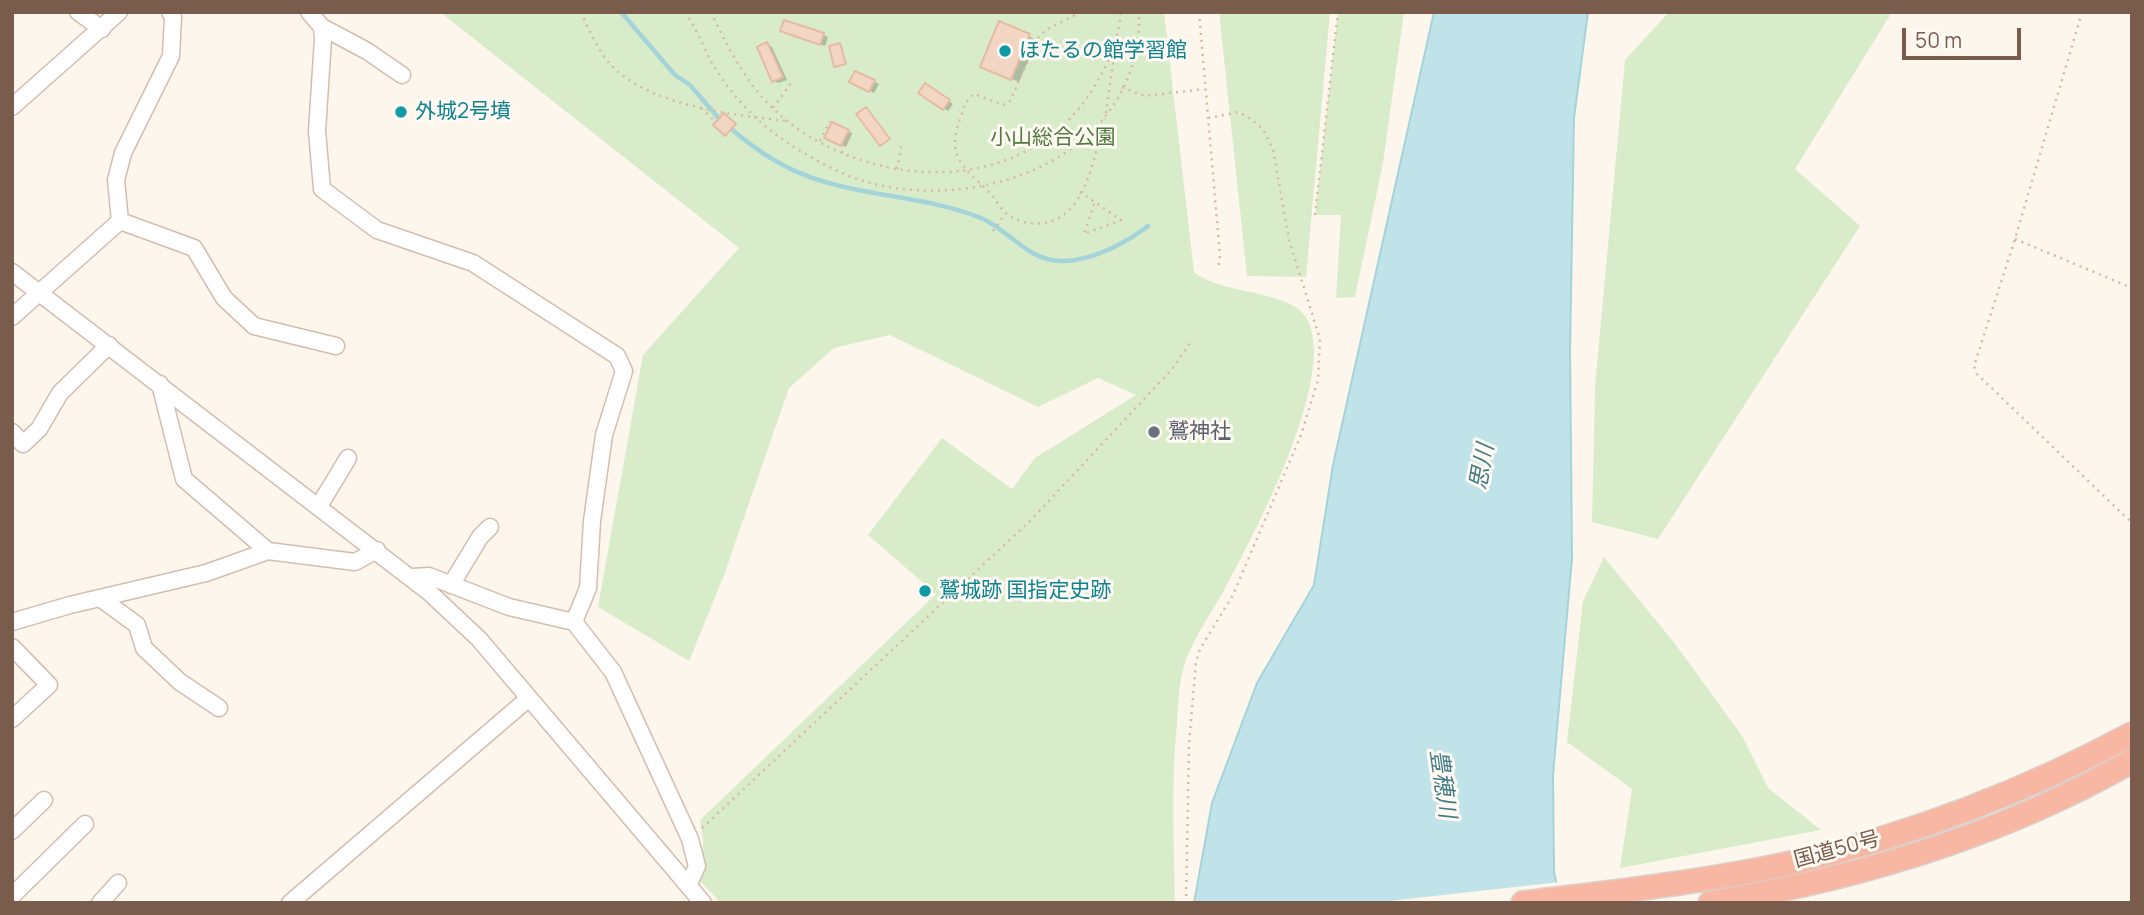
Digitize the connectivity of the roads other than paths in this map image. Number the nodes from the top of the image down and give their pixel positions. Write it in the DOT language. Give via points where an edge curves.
graph roads {
  1 [pos="78,12"];
  2 [pos="119,12"];
  3 [pos="170,12"];
  4 [pos="309,12"];
  5 [pos="322,27"];
  6 [pos="102,29"];
  7 [pos="402,75"];
  8 [pos="12,107"];
  9 [pos="120,221"];
  10 [pos="12,272"];
  11 [pos="39,291"];
  12 [pos="12,317"];
  13 [pos="109,345"];
  14 [pos="335,346"];
  15 [pos="160,384"];
  16 [pos="12,432"];
  17 [pos="348,458"];
  18 [pos="319,506"];
  19 [pos="490,527"];
  20 [pos="377,550"];
  21 [pos="268,551"];
  22 [pos="412,577"];
  23 [pos="451,584"];
  24 [pos="100,598"];
  25 [pos="12,622"];
  26 [pos="574,622"];
  27 [pos="12,648"];
  28 [pos="529,698"];
  29 [pos="219,708"];
  30 [pos="12,719"];
  31 [pos="2131,734"];
  32 [pos="2132,763"];
  33 [pos="44,800"];
  34 [pos="85,824"];
  35 [pos="12,831"];
  36 [pos="118,883"];
  37 [pos="688,886"];
  38 [pos="12,896"];
  39 [pos="100,903"];
  40 [pos="290,903"];
  41 [pos="703,903"];
  42 [pos="1523,903"];
  43 [pos="1710,903"];
  1 -- 6 [label="street"];
  2 -- 6 [label="street"];
  3 -- 9 [label="street" via="171,56 123,153 116,180"];
  4 -- 5 [label="street"];
  5 -- 7 [label="street"];
  5 -- 26 [label="street" via="317,131 322,189 377,230 472,263 617,356 624,371 604,435 588,589"];
  6 -- 8 [label="street"];
  9 -- 11 [label="street"];
  9 -- 14 [label="street" via="194,248 224,298 254,326"];
  10 -- 11 [label="street"];
  11 -- 12 [label="street"];
  11 -- 13 [label="street"];
  13 -- 15 [label="street"];
  13 -- 16 [label="street" via="60,393 39,429 23,444"];
  15 -- 18 [label="street"];
  15 -- 21 [label="street" via="184,480"];
  17 -- 18 [label="street"];
  18 -- 20 [label="street"];
  19 -- 23 [label="street"];
  20 -- 21 [label="street" via="355,562"];
  20 -- 22 [label="street"];
  21 -- 24 [label="street" via="206,573"];
  22 -- 23 [label="street" via="429,576"];
  22 -- 28 [label="street" via="479,639"];
  23 -- 26 [label="street" via="509,607"];
  24 -- 25 [label="street"];
  24 -- 29 [label="street" via="137,625 144,648 180,682"];
  26 -- 37 [label="street" via="613,671 690,839 697,866"];
  27 -- 30 [label="street" via="49,685"];
  28 -- 37 [label="street"];
  28 -- 40 [label="street"];
  31 -- 42 [label="highway, 国道50号" via="1973,809 1841,850 1731,875"];
  32 -- 43 [label="highway, 国道50号" via="2016,817 1932,849 1845,875"];
  33 -- 35 [label="street"];
  34 -- 38 [label="street"];
  36 -- 39 [label="street"];
  37 -- 41 [label="street"];
}
